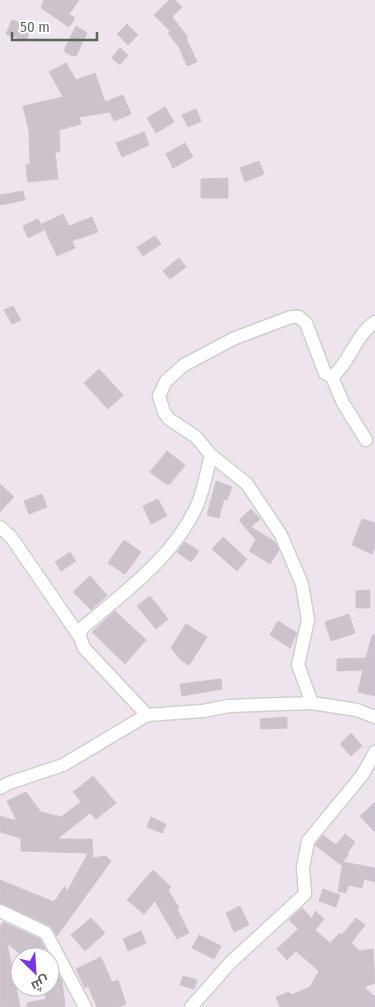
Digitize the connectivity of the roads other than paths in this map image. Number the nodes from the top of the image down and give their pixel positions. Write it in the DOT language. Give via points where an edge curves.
graph roads {
  1 [pos="375,322"];
  2 [pos="332,377"];
  3 [pos="366,440"];
  4 [pos="212,455"];
  5 [pos="0,527"];
  6 [pos="80,638"];
  7 [pos="312,703"];
  8 [pos="147,715"];
  9 [pos="375,717"];
  10 [pos="375,752"];
  11 [pos="0,788"];
  12 [pos="0,911"];
  13 [pos="85,1007"];
  14 [pos="191,1007"];
  1 -- 2 [label="street" via="360,336 342,369"];
  2 -- 3 [label="street"];
  2 -- 4 [label="street" via="325,373 306,323 299,317 235,338 184,365 166,381 159,396 169,419 196,438"];
  4 -- 6 [label="street" via="198,503 181,534 144,574 81,629"];
  4 -- 7 [label="street" via="247,484 281,535 302,584 308,620 298,665"];
  5 -- 6 [label="street" via="11,537"];
  6 -- 8 [label="street" via="84,648"];
  7 -- 8 [label="street" via="228,706"];
  7 -- 9 [label="street" via="357,710"];
  8 -- 11 [label="street" via="63,765"];
  10 -- 14 [label="street" via="363,774 308,841 303,868 305,894 231,962"];
  12 -- 13 [label="street" via="46,933"];
}
